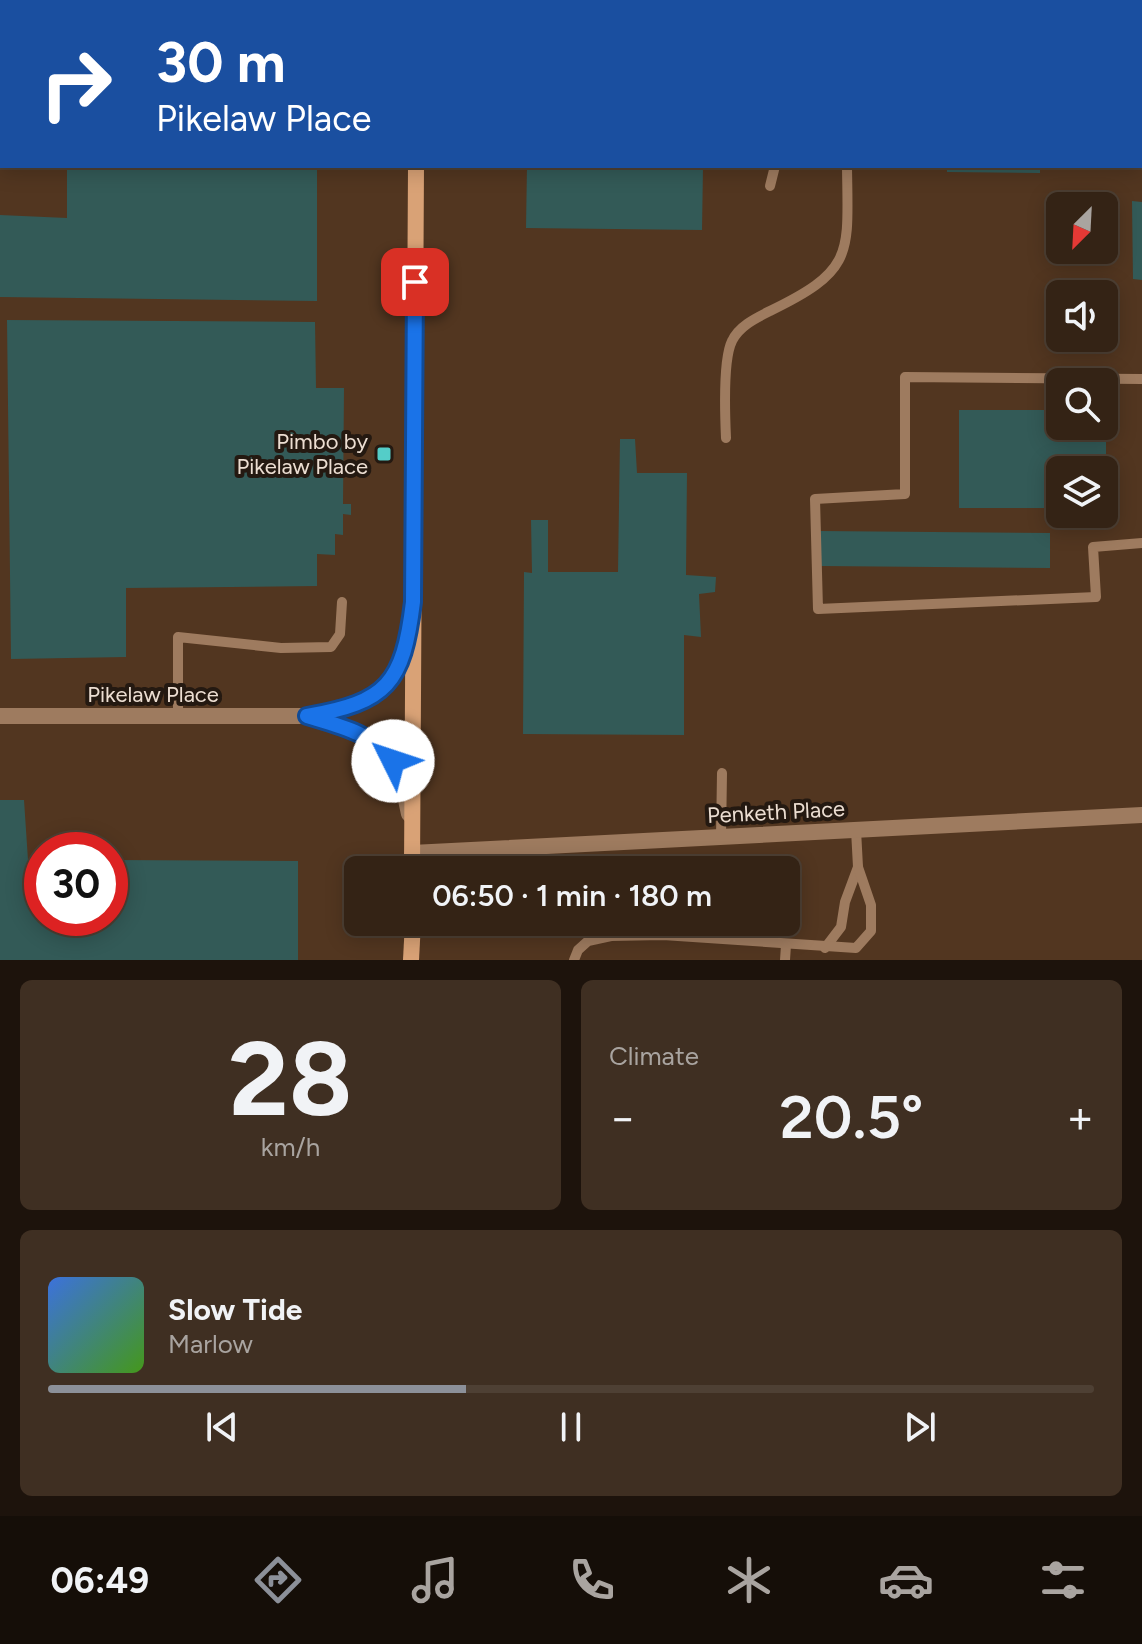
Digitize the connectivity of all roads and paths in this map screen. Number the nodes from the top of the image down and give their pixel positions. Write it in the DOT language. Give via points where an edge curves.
graph roads {
  1 [pos="416,168"];
  2 [pos="774,168"];
  3 [pos="847,168"];
  4 [pos="770,186"];
  5 [pos="1142,379"];
  6 [pos="726,438"];
  7 [pos="1142,543"];
  8 [pos="342,602"];
  9 [pos="413,602"];
  10 [pos="0,716"];
  11 [pos="178,716"];
  12 [pos="307,716"];
  13 [pos="722,773"];
  14 [pos="1142,815"];
  15 [pos="856,830"];
  16 [pos="412,832"];
  17 [pos="721,837"];
  18 [pos="412,856"];
  19 [pos="486,856"];
  20 [pos="858,867"];
  21 [pos="412,936"];
  22 [pos="786,945"];
  23 [pos="825,948"];
  24 [pos="411,960"];
  25 [pos="574,960"];
  26 [pos="785,960"];
  1 -- 9 [label="street"];
  2 -- 4 [label="lane"];
  3 -- 6 [label="lane" via="847,231 839,263 820,283 743,327 730,342"];
  5 -- 7 [label="lane" via="905,377 905,494 815,499 818,609 1096,597 1093,547"];
  8 -- 11 [label="lane" via="340,634 331,647 281,648 178,637"];
  9 -- 12 [label="street, Pikelaw Place" via="403,655 386,685 358,705"];
  9 -- 16 [label="street"];
  10 -- 11 [label="street, Pikelaw Place"];
  11 -- 12 [label="street, Pikelaw Place"];
  12 -- 16 [label="street, Pikelaw Place" via="382,746 401,782"];
  13 -- 17 [label="lane"];
  14 -- 15 [label="street, Penketh Place"];
  15 -- 17 [label="street, Penketh Place"];
  15 -- 20 [label="lane"];
  16 -- 18 [label="street"];
  17 -- 19 [label="street, Penketh Place"];
  20 -- 23 [label="lane" via="841,927"];
  20 -- 23 [label="lane" via="871,905 871,931 856,948"];
  21 -- 24 [label="street"];
  22 -- 23 [label="lane"];
  22 -- 25 [label="lane" via="611,936 588,941"];
  22 -- 26 [label="lane"];
}
